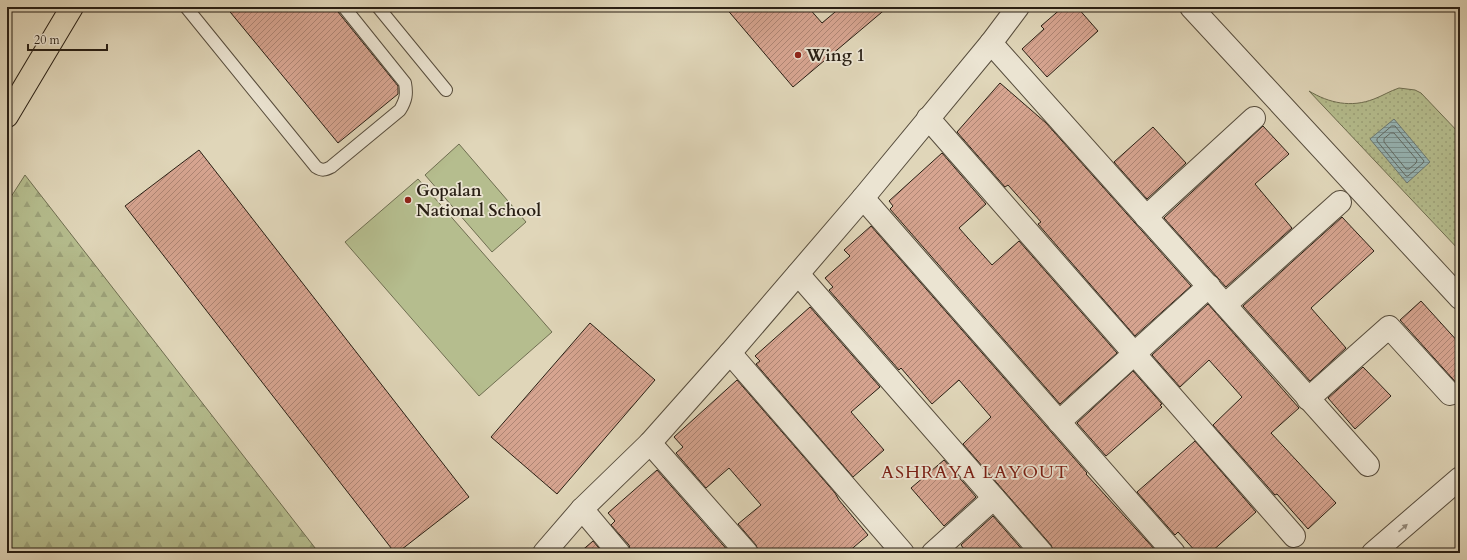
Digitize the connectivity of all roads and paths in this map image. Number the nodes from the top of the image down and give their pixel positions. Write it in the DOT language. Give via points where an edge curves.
graph roads {
  1 [pos="72,7"];
  2 [pos="186,7"];
  3 [pos="344,7"];
  4 [pos="378,7"];
  5 [pos="1018,7"];
  6 [pos="1191,7"];
  7 [pos="991,43"];
  8 [pos="446,90"];
  9 [pos="7,116"];
  10 [pos="928,118"];
  11 [pos="1254,118"];
  12 [pos="863,198"];
  13 [pos="1340,202"];
  14 [pos="1146,217"];
  15 [pos="798,274"];
  16 [pos="1209,286"];
  17 [pos="1460,298"];
  18 [pos="1225,305"];
  19 [pos="730,353"];
  20 [pos="1135,354"];
  21 [pos="1450,394"];
  22 [pos="1308,398"];
  23 [pos="1059,422"];
  24 [pos="650,443"];
  25 [pos="1368,465"];
  26 [pos="1460,478"];
  27 [pos="994,498"];
  28 [pos="582,509"];
  29 [pos="1294,536"];
  30 [pos="544,553"];
  31 [pos="619,553"];
  32 [pos="747,553"];
  33 [pos="903,553"];
  34 [pos="933,553"];
  35 [pos="1042,553"];
  36 [pos="1174,553"];
  37 [pos="1373,553"];
  1 -- 9 [label="main road"];
  2 -- 3 [label="lane" via="321,170 331,167 400,110 407,94 405,83"];
  4 -- 8 [label="lane"];
  5 -- 7 [label="street"];
  6 -- 17 [label="street"];
  7 -- 10 [label="street"];
  7 -- 14 [label="street"];
  10 -- 12 [label="street"];
  10 -- 20 [label="street"];
  11 -- 14 [label="street"];
  12 -- 15 [label="street"];
  12 -- 23 [label="street"];
  13 -- 18 [label="street"];
  14 -- 16 [label="street"];
  15 -- 19 [label="street"];
  15 -- 27 [label="street"];
  16 -- 18 [label="street"];
  16 -- 20 [label="street"];
  18 -- 22 [label="street"];
  19 -- 24 [label="street"];
  19 -- 33 [label="street"];
  20 -- 23 [label="street"];
  20 -- 29 [label="street"];
  21 -- 22 [label="street" via="1389,327"];
  22 -- 25 [label="street"];
  23 -- 36 [label="street"];
  24 -- 28 [label="street"];
  24 -- 32 [label="street"];
  37 -- 26 [label="street, one-way"];
  27 -- 34 [label="street"];
  27 -- 35 [label="street"];
  28 -- 30 [label="street"];
  28 -- 31 [label="street"];
}
